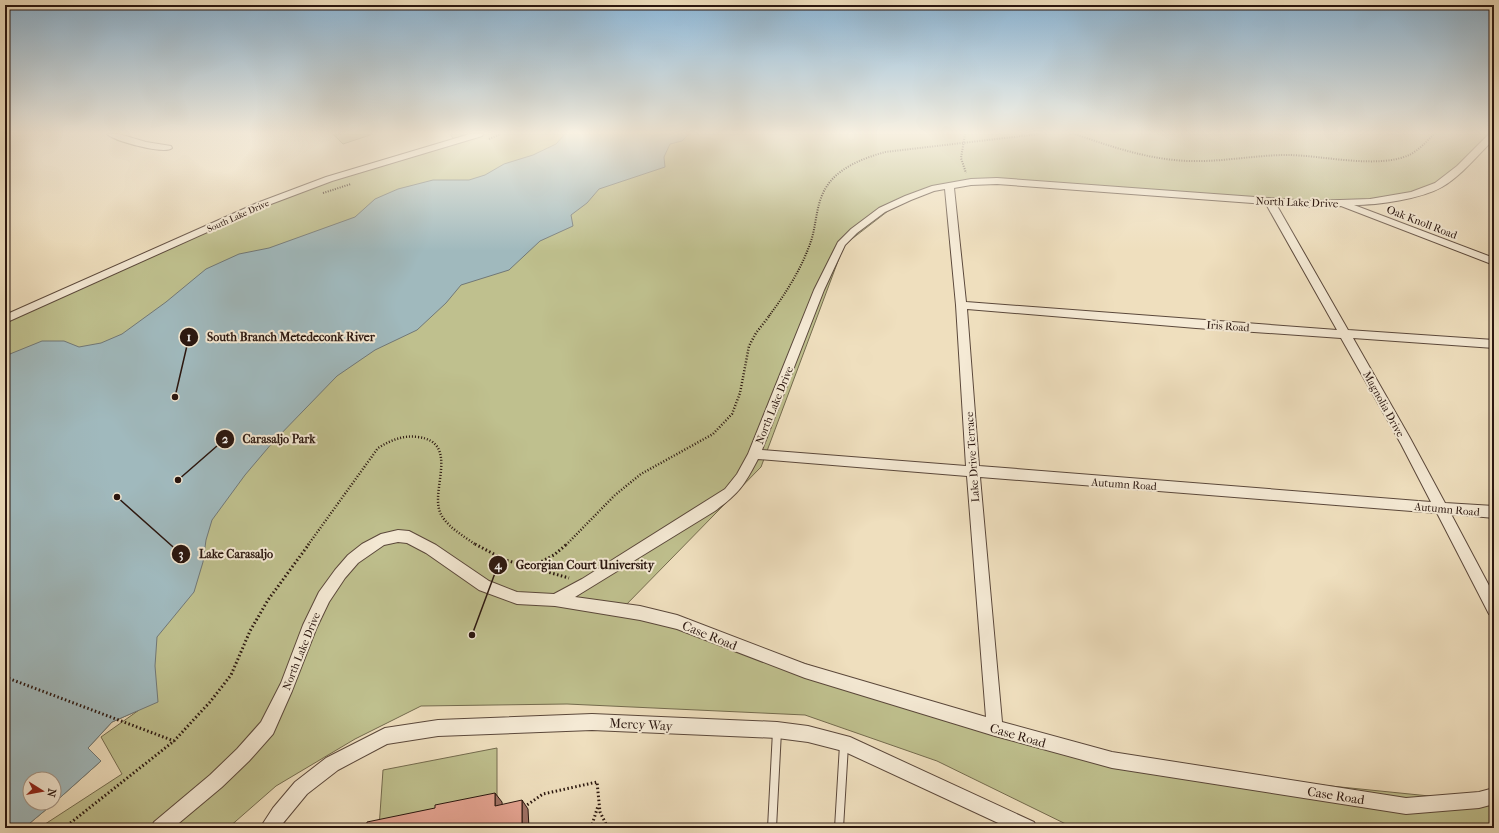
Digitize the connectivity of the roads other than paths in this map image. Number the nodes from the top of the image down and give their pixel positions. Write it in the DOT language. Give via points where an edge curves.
graph roads {
  1 [pos="349,173"];
  2 [pos="1454,173"];
  3 [pos="949,186"];
  4 [pos="1269,201"];
  5 [pos="1342,204"];
  6 [pos="1494,262"];
  7 [pos="961,305"];
  8 [pos="5,319"];
  9 [pos="1346,335"];
  10 [pos="1494,344"];
  11 [pos="754,454"];
  12 [pos="973,472"];
  13 [pos="1441,508"];
  14 [pos="1494,512"];
  15 [pos="555,600"];
  16 [pos="1494,609"];
  17 [pos="995,728"];
  18 [pos="777,730"];
  19 [pos="844,743"];
  20 [pos="1494,796"];
  21 [pos="160,828"];
  22 [pos="269,828"];
  23 [pos="772,828"];
  24 [pos="839,828"];
  25 [pos="1028,828"];
  1 -- 8 [label="street, South Lake Drive" via="260,205"];
  2 -- 5 [label="street, North Lake Drive" via="1438,185 1401,198"];
  3 -- 4 [label="street, North Lake Drive" via="996,181"];
  3 -- 7 [label="street, Lake Drive Terrace"];
  3 -- 11 [label="street, North Lake Drive" via="932,189 882,210 841,244 819,290"];
  4 -- 5 [label="street, North Lake Drive"];
  4 -- 9 [label="street, Magnolia Drive"];
  5 -- 6 [label="street, Oak Knoll Road"];
  7 -- 9 [label="street, Iris Road"];
  7 -- 12 [label="street, Lake Drive Terrace"];
  9 -- 10 [label="street, Iris Road"];
  9 -- 13 [label="street, Magnolia Drive"];
  11 -- 12 [label="street, Autumn Road"];
  11 -- 15 [label="street, North Lake Drive" via="742,478 730,493 710,508"];
  12 -- 13 [label="street, Autumn Road"];
  12 -- 17 [label="street, Lake Drive Terrace"];
  13 -- 14 [label="street, Autumn Road"];
  13 -- 16 [label="street, Magnolia Drive"];
  15 -- 17 [label="street, Case Road" via="640,613 676,622 805,671"];
  15 -- 21 [label="street, North Lake Drive" via="517,598 484,586 409,537 398,536 367,548 348,564 324,597 310,624 287,686 267,728 216,781"];
  17 -- 20 [label="street, Case Road" via="1112,760 1406,806 1479,800"];
  18 -- 19 [label="street, Mercy Way"];
  18 -- 22 [label="street, Mercy Way" via="592,722 438,728 385,736 332,764 301,788"];
  18 -- 23 [label="lane"];
  19 -- 24 [label="lane"];
  19 -- 25 [label="street, Mercy Way"];
}
